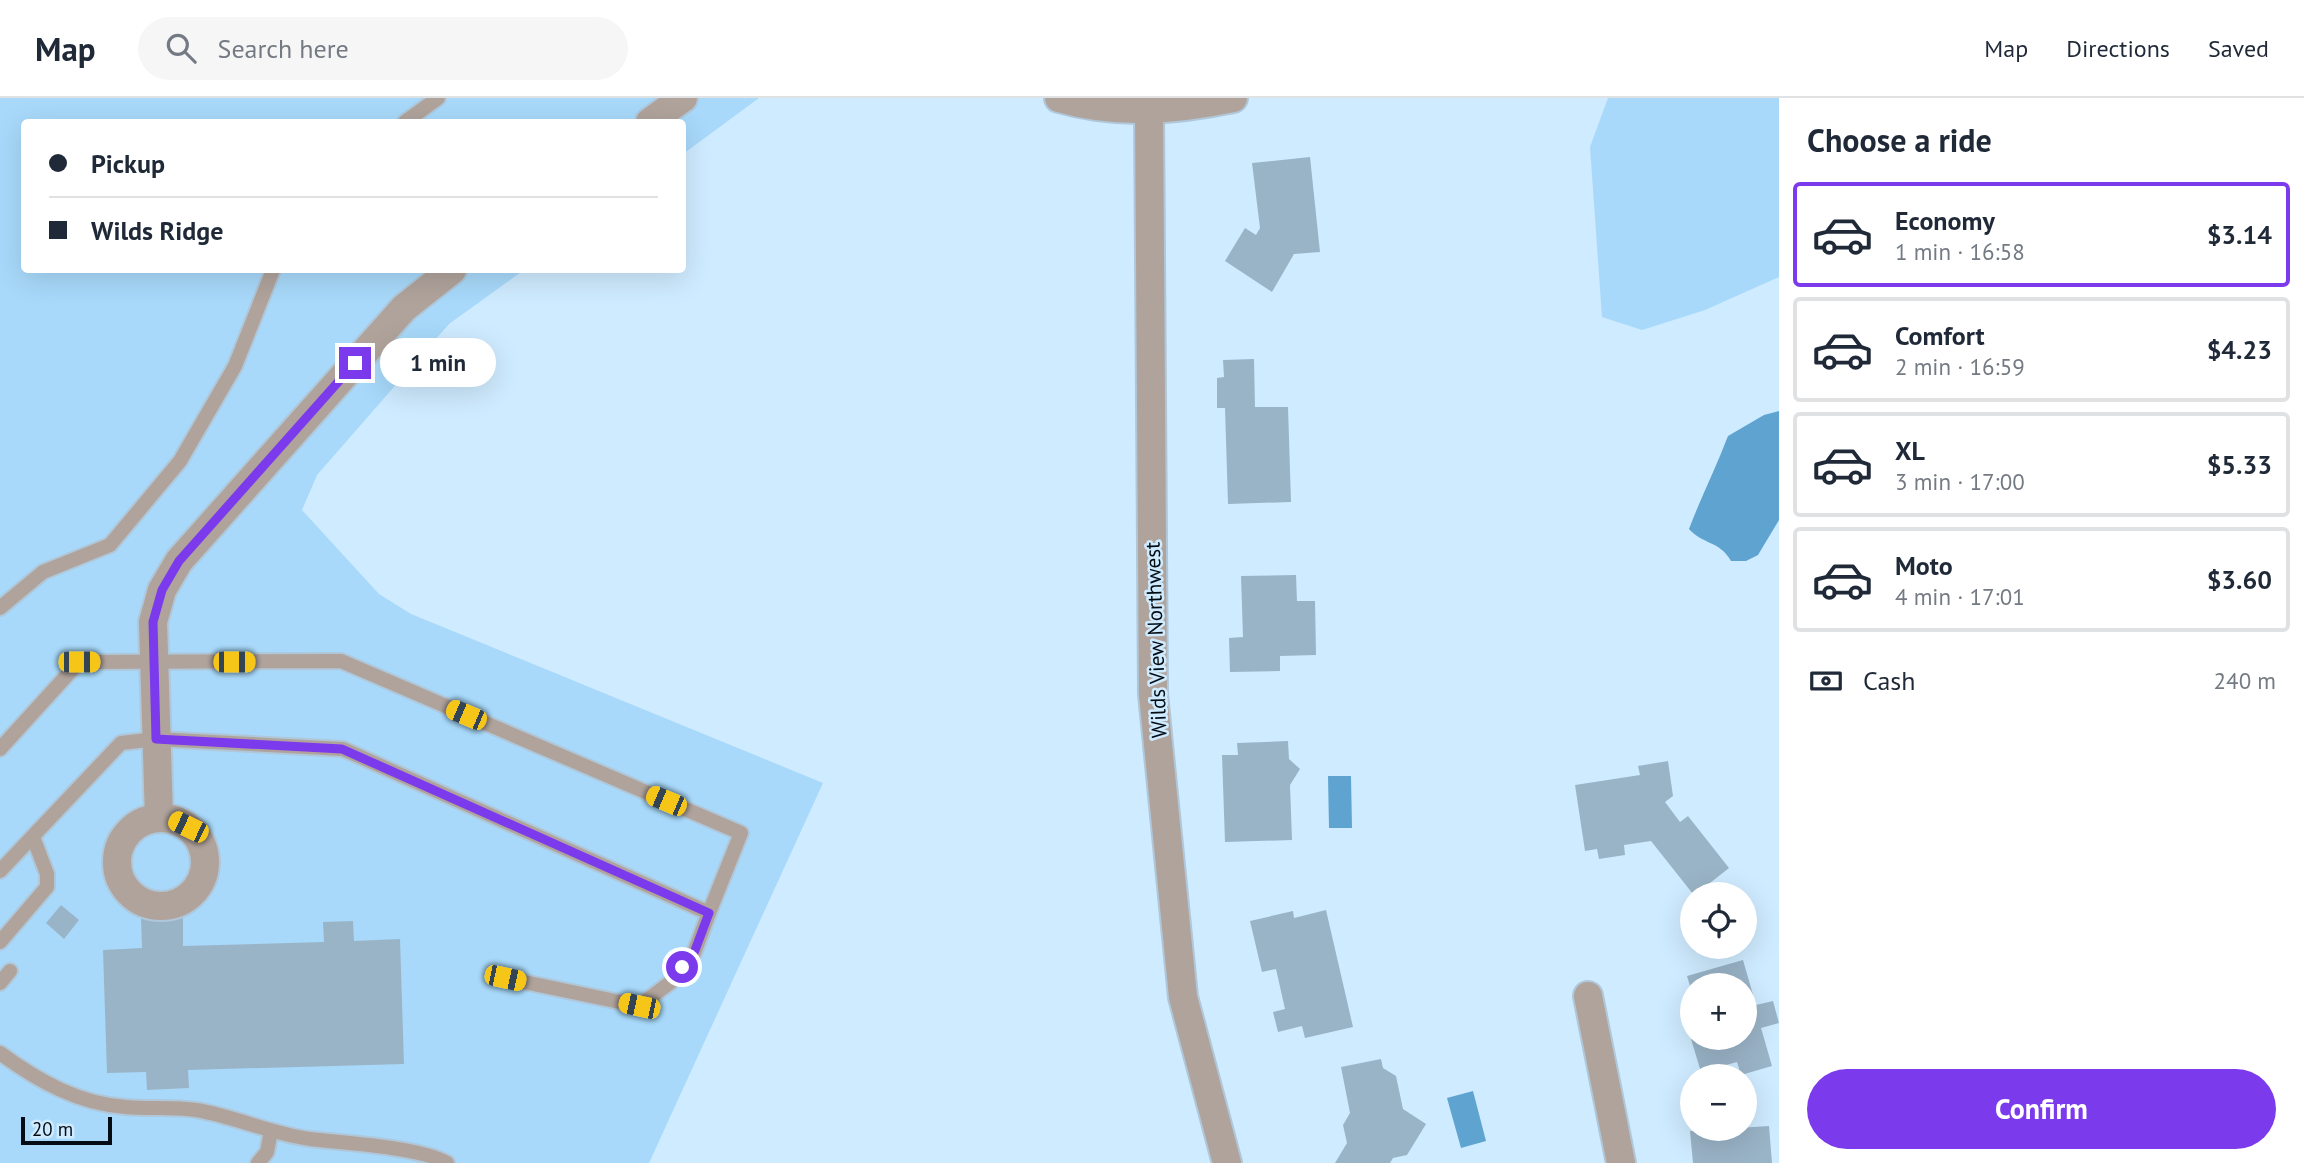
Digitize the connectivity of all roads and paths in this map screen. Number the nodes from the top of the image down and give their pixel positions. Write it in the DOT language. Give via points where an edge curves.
graph roads {
  1 [pos="438,98"];
  2 [pos="683,98"];
  3 [pos="1059,98"];
  4 [pos="1233,98"];
  5 [pos="1149,110"];
  6 [pos="409,119"];
  7 [pos="654,119"];
  8 [pos="272,273"];
  9 [pos="448,273"];
  10 [pos="0,608"];
  11 [pos="154,662"];
  12 [pos="156,739"];
  13 [pos="0,749"];
  14 [pos="159,818"];
  15 [pos="33,837"];
  16 [pos="0,871"];
  17 [pos="709,913"];
  18 [pos="0,942"];
  19 [pos="10,971"];
  20 [pos="505,978"];
  21 [pos="0,983"];
  22 [pos="1588,996"];
  23 [pos="0,1053"];
  24 [pos="271,1131"];
  25 [pos="258,1163"];
  26 [pos="447,1163"];
  27 [pos="1227,1163"];
  28 [pos="1622,1163"];
  1 -- 6 [label="lane"];
  2 -- 7 [label="street"];
  3 -- 5 [label="street"];
  4 -- 5 [label="street"];
  5 -- 27 [label="street, Wilds View Northwest" via="1153,694 1183,998"];
  8 -- 10 [label="lane" via="235,366 180,461 110,545 43,572"];
  9 -- 11 [label="street" via="404,307 179,561 162,590 153,622"];
  11 -- 12 [label="street"];
  11 -- 13 [label="lane" via="79,662"];
  11 -- 17 [label="lane" via="341,662 741,833"];
  12 -- 14 [label="street"];
  12 -- 15 [label="lane" via="121,743"];
  12 -- 17 [label="lane" via="342,749"];
  15 -- 16 [label="lane"];
  15 -- 18 [label="lane" via="47,874 47,887"];
  17 -- 20 [label="lane" via="694,953 671,982 639,1006"];
  19 -- 21 [label="lane"];
  22 -- 28 [label="street"];
  23 -- 24 [label="lane" via="82,1100 197,1111"];
  24 -- 25 [label="lane" via="267,1152"];
  24 -- 26 [label="lane" via="414,1153"];
}
